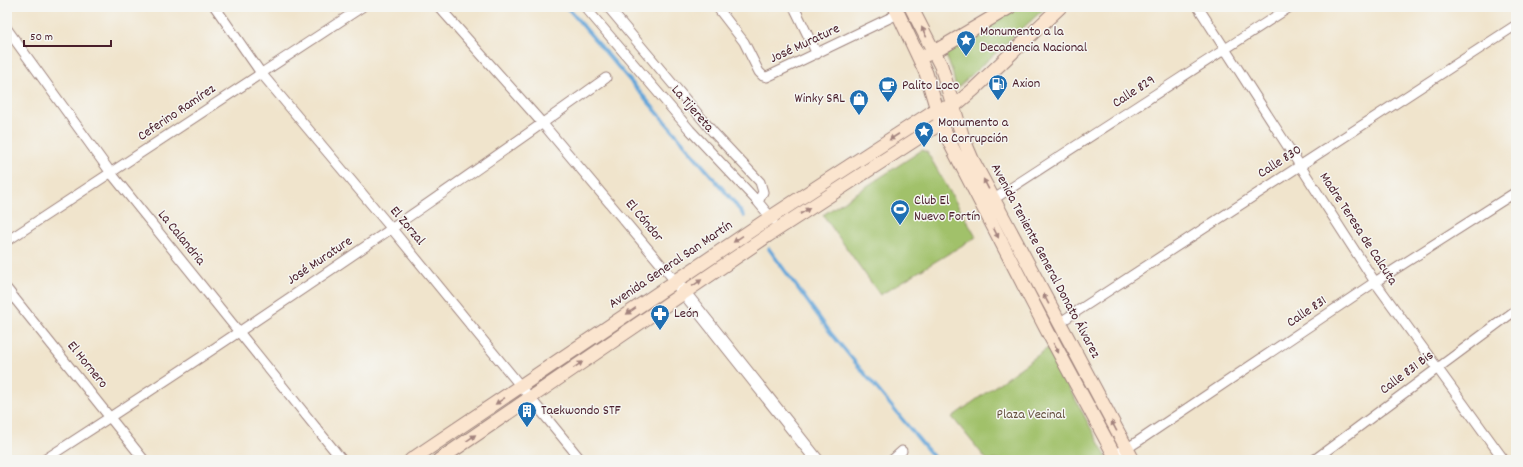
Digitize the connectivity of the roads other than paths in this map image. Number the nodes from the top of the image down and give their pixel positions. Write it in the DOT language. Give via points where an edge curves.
graph roads {
  1 [pos="215,7"];
  2 [pos="362,7"];
  3 [pos="439,7"];
  4 [pos="585,7"];
  5 [pos="608,7"];
  6 [pos="717,7"];
  7 [pos="794,7"];
  8 [pos="911,7"];
  9 [pos="1010,7"];
  10 [pos="1060,7"];
  11 [pos="1198,7"];
  12 [pos="1290,7"];
  13 [pos="896,11"];
  14 [pos="622,24"];
  15 [pos="1516,26"];
  16 [pos="7,29"];
  17 [pos="608,34"];
  18 [pos="1226,49"];
  19 [pos="934,52"];
  20 [pos="817,54"];
  21 [pos="919,57"];
  22 [pos="261,73"];
  23 [pos="606,78"];
  24 [pos="953,107"];
  25 [pos="936,109"];
  26 [pos="701,119"];
  27 [pos="941,123"];
  28 [pos="543,124"];
  29 [pos="695,135"];
  30 [pos="1300,165"];
  31 [pos="111,173"];
  32 [pos="1516,192"];
  33 [pos="994,199"];
  34 [pos="758,202"];
  35 [pos="771,217"];
  36 [pos="779,228"];
  37 [pos="392,229"];
  38 [pos="7,241"];
  39 [pos="675,281"];
  40 [pos="1375,282"];
  41 [pos="7,288"];
  42 [pos="683,293"];
  43 [pos="1516,310"];
  44 [pos="1059,323"];
  45 [pos="239,332"];
  46 [pos="1438,368"];
  47 [pos="521,386"];
  48 [pos="530,398"];
  49 [pos="110,417"];
  50 [pos="902,452"];
  51 [pos="1129,455"];
  52 [pos="1115,457"];
  53 [pos="44,460"];
  54 [pos="144,460"];
  55 [pos="342,460"];
  56 [pos="411,460"];
  57 [pos="439,460"];
  58 [pos="581,460"];
  59 [pos="818,460"];
  60 [pos="892,460"];
  61 [pos="1314,460"];
  62 [pos="1504,460"];
  1 -- 22 [label="street, El Zorzal"];
  2 -- 22 [label="street, Ceferino Ramírez"];
  3 -- 28 [label="street, El Cóndor"];
  4 -- 17 [label="street, La Tijereta"];
  5 -- 14 [label="street"];
  6 -- 20 [label="street, José Murature" via="744,42 763,76 768,77"];
  7 -- 20 [label="street"];
  19 -- 8 [label="main road, Avenida Teniente General Donato Álvarez, one-way"];
  9 -- 19 [label="main road"];
  10 -- 24 [label="main road"];
  11 -- 18 [label="street, Madre Teresa de Calcuta"];
  12 -- 18 [label="street, Calle 829"];
  13 -- 20 [label="street, José Murature"];
  13 -- 21 [label="main road, Avenida Teniente General Donato Álvarez"];
  14 -- 17 [label="street"];
  14 -- 26 [label="street"];
  15 -- 30 [label="street, Calle 830"];
  16 -- 31 [label="street, La Calandria"];
  17 -- 29 [label="street, La Tijereta"];
  18 -- 30 [label="street, Madre Teresa de Calcuta"];
  18 -- 33 [label="street, Calle 829"];
  19 -- 21 [label="main road"];
  19 -- 24 [label="main road, Avenida Teniente General Donato Álvarez" via="944,73"];
  21 -- 25 [label="main road, Avenida Teniente General Donato Álvarez" via="931,87"];
  22 -- 31 [label="street, Ceferino Ramírez"];
  22 -- 37 [label="street, El Zorzal"];
  23 -- 28 [label="street, José Murature"];
  24 -- 25 [label="main road, Avenida General San Martín"];
  24 -- 27 [label="main road"];
  33 -- 24 [label="main road, Avenida Teniente General Donato Álvarez, one-way" via="972,159"];
  25 -- 27 [label="main road, Avenida Teniente General Donato Álvarez"];
  25 -- 35 [label="main road, Avenida General San Martín, one-way"];
  26 -- 29 [label="street"];
  26 -- 34 [label="street" via="760,182 763,192"];
  36 -- 27 [label="main road, one-way"];
  27 -- 52 [label="main road, Avenida Teniente General Donato Álvarez, one-way"];
  28 -- 37 [label="street, José Murature"];
  28 -- 39 [label="street, El Cóndor"];
  29 -- 34 [label="street, La Tijereta"];
  30 -- 40 [label="street, Madre Teresa de Calcuta"];
  30 -- 44 [label="street, Calle 830"];
  31 -- 38 [label="street, Ceferino Ramírez"];
  31 -- 45 [label="street, La Calandria"];
  32 -- 40 [label="street, Calle 831"];
  44 -- 33 [label="main road, Avenida Teniente General Donato Álvarez, one-way"];
  34 -- 35 [label="street, La Tijereta"];
  35 -- 36 [label="street, La Tijereta"];
  35 -- 39 [label="main road, Avenida General San Martín, one-way"];
  42 -- 36 [label="main road, one-way"];
  37 -- 45 [label="street, José Murature"];
  37 -- 47 [label="street, El Zorzal"];
  39 -- 42 [label="street, El Cóndor"];
  39 -- 47 [label="main road, Avenida General San Martín, one-way"];
  40 -- 46 [label="street, Madre Teresa de Calcuta"];
  40 -- 51 [label="street, Calle 831"];
  41 -- 49 [label="street, El Hornero"];
  48 -- 42 [label="main road, one-way"];
  42 -- 59 [label="street, El Cóndor"];
  43 -- 46 [label="street, Calle 831 Bis"];
  51 -- 44 [label="main road, Avenida Teniente General Donato Álvarez, one-way"];
  45 -- 49 [label="street, José Murature"];
  45 -- 55 [label="street, La Calandria"];
  46 -- 61 [label="street, Calle 831 Bis"];
  46 -- 62 [label="street, Madre Teresa de Calcuta"];
  47 -- 48 [label="street, El Zorzal"];
  47 -- 56 [label="main road, Avenida General San Martín, one-way"];
  57 -- 48 [label="main road, one-way"];
  48 -- 58 [label="street, El Zorzal"];
  49 -- 53 [label="street, José Murature"];
  49 -- 54 [label="street, El Hornero"];
  50 -- 60 [label="street"];
  51 -- 52 [label="street, Calle 831"];
}
